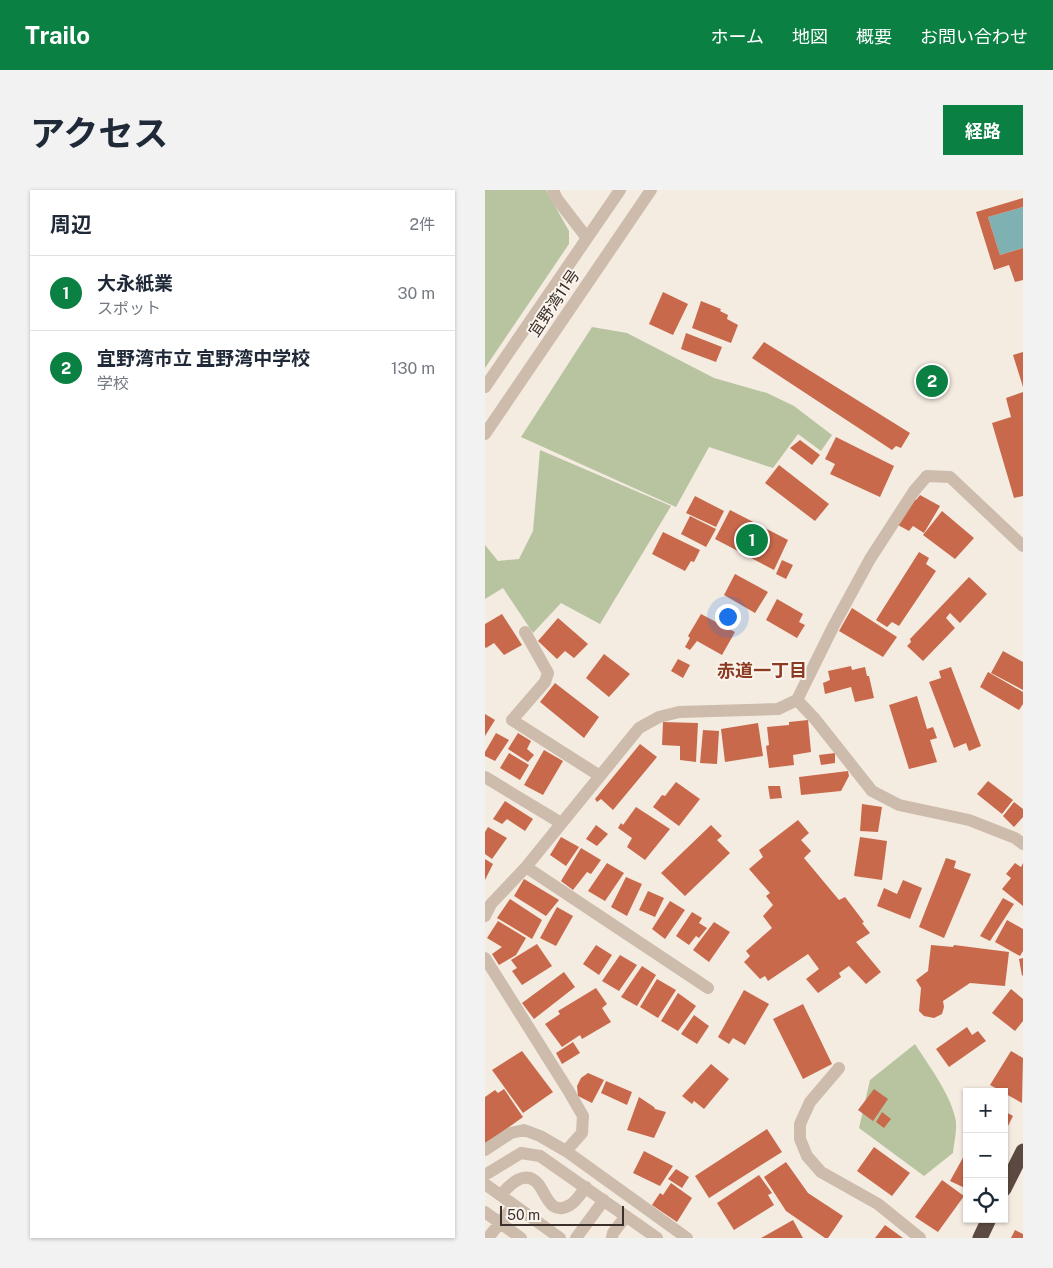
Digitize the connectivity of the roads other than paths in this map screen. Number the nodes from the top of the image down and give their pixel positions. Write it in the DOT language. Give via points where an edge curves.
graph roads {
  1 [pos="553,190"];
  2 [pos="620,190"];
  3 [pos="651,190"];
  4 [pos="587,238"];
  5 [pos="485,387"];
  6 [pos="485,434"];
  7 [pos="1023,546"];
  8 [pos="525,632"];
  9 [pos="797,700"];
  10 [pos="600,776"];
  11 [pos="485,777"];
  12 [pos="561,823"];
  13 [pos="1023,844"];
  14 [pos="526,867"];
  15 [pos="485,916"];
  16 [pos="485,958"];
  17 [pos="708,988"];
  18 [pos="839,1068"];
  19 [pos="485,1150"];
  20 [pos="565,1151"];
  21 [pos="1023,1151"];
  22 [pos="485,1175"];
  23 [pos="1008,1181"];
  24 [pos="485,1184"];
  25 [pos="586,1188"];
  26 [pos="501,1195"];
  27 [pos="604,1200"];
  28 [pos="513,1205"];
  29 [pos="485,1212"];
  30 [pos="626,1216"];
  31 [pos="499,1223"];
  32 [pos="987,1223"];
  33 [pos="487,1238"];
  34 [pos="521,1238"];
  35 [pos="560,1238"];
  36 [pos="577,1238"];
  37 [pos="613,1238"];
  38 [pos="657,1238"];
  39 [pos="687,1238"];
  40 [pos="920,1238"];
  41 [pos="980,1238"];
  1 -- 4 [label="street"];
  2 -- 4 [label="street"];
  3 -- 6 [label="street, 宜野湾11号"];
  4 -- 5 [label="street"];
  7 -- 9 [label="street" via="950,477 927,476 870,559 833,625"];
  8 -- 10 [label="street" via="548,673 545,682 512,720"];
  9 -- 10 [label="street" via="778,709 679,712 659,716 639,728"];
  9 -- 13 [label="street" via="871,791 899,805 969,820"];
  10 -- 12 [label="street"];
  11 -- 12 [label="street"];
  12 -- 14 [label="street"];
  14 -- 15 [label="street" via="491,904"];
  14 -- 17 [label="street"];
  16 -- 20 [label="street" via="583,1116 582,1133"];
  18 -- 40 [label="street" via="810,1102 800,1124 800,1139 807,1156 821,1172 879,1204"];
  19 -- 20 [label="street" via="511,1133 523,1130"];
  20 -- 39 [label="street"];
  21 -- 23 [label="highway"];
  22 -- 25 [label="street" via="521,1153 540,1156"];
  24 -- 26 [label="street"];
  25 -- 26 [label="street" via="571,1205 561,1208 551,1206 538,1184 529,1178 517,1179"];
  25 -- 27 [label="street"];
  26 -- 28 [label="street"];
  27 -- 30 [label="street"];
  27 -- 36 [label="street"];
  28 -- 31 [label="street"];
  28 -- 35 [label="street"];
  29 -- 31 [label="street"];
  30 -- 37 [label="street" via="613,1233"];
  30 -- 38 [label="street"];
  31 -- 33 [label="street"];
  31 -- 34 [label="street"];
  32 -- 41 [label="highway"];
}
